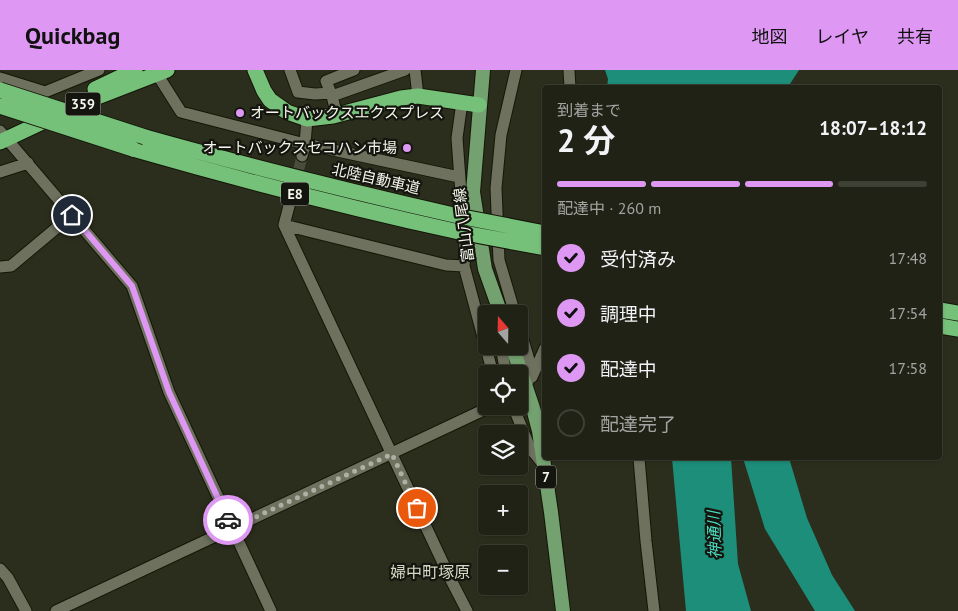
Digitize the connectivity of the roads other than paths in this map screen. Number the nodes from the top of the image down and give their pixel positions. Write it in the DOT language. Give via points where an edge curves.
graph roads {
  1 [pos="99,70"];
  2 [pos="135,70"];
  3 [pos="255,70"];
  4 [pos="290,70"];
  5 [pos="354,70"];
  6 [pos="405,70"];
  7 [pos="415,70"];
  8 [pos="483,70"];
  9 [pos="516,70"];
  10 [pos="569,70"];
  11 [pos="162,72"];
  12 [pos="0,78"];
  13 [pos="570,85"];
  14 [pos="0,90"];
  15 [pos="332,94"];
  16 [pos="418,96"];
  17 [pos="462,102"];
  18 [pos="479,105"];
  19 [pos="0,106"];
  20 [pos="336,112"];
  21 [pos="307,119"];
  22 [pos="1,135"];
  23 [pos="305,144"];
  24 [pos="302,156"];
  25 [pos="28,163"];
  26 [pos="0,172"];
  27 [pos="460,177"];
  28 [pos="289,206"];
  29 [pos="72,215"];
  30 [pos="284,225"];
  31 [pos="542,232"];
  32 [pos="542,247"];
  33 [pos="464,266"];
  34 [pos="0,267"];
  35 [pos="498,305"];
  36 [pos="512,305"];
  37 [pos="942,310"];
  38 [pos="958,313"];
  39 [pos="942,326"];
  40 [pos="958,329"];
  41 [pos="527,355"];
  42 [pos="542,355"];
  43 [pos="491,365"];
  44 [pos="528,380"];
  45 [pos="528,382"];
  46 [pos="528,388"];
  47 [pos="478,413"];
  48 [pos="517,415"];
  49 [pos="542,451"];
  50 [pos="392,454"];
  51 [pos="543,460"];
  52 [pos="639,460"];
  53 [pos="544,464"];
  54 [pos="232,528"];
  55 [pos="0,569"];
  56 [pos="26,611"];
  57 [pos="56,611"];
  58 [pos="271,611"];
  59 [pos="467,611"];
  60 [pos="563,611"];
  61 [pos="654,611"];
  1 -- 12 [label="street" via="45,92"];
  2 -- 22 [label="highway, 359"];
  3 -- 21 [label="highway" via="270,100 287,112"];
  4 -- 15 [label="street" via="298,92"];
  5 -- 15 [label="street" via="326,81"];
  6 -- 15 [label="street"];
  7 -- 16 [label="street"];
  8 -- 18 [label="main road, 富山八尾線"];
  9 -- 36 [label="street" via="501,135 496,188 499,260"];
  10 -- 13 [label="street"];
  11 -- 22 [label="highway, 359"];
  11 -- 23 [label="street" via="182,112"];
  14 -- 31 [label="highway, 北陸自動車道 / E8, bridge" via="238,163 351,192"];
  15 -- 20 [label="street"];
  16 -- 17 [label="highway"];
  16 -- 21 [label="highway"];
  17 -- 18 [label="highway"];
  17 -- 27 [label="street" via="457,138"];
  18 -- 35 [label="main road, 富山八尾線" via="474,192 485,269"];
  19 -- 32 [label="highway, E8, bridge" via="133,149 337,205"];
  21 -- 23 [label="street"];
  22 -- 25 [label="street"];
  23 -- 24 [label="street"];
  23 -- 27 [label="street"];
  25 -- 26 [label="street"];
  25 -- 29 [label="street"];
  27 -- 33 [label="street"];
  28 -- 30 [label="street"];
  29 -- 34 [label="street" via="11,266"];
  29 -- 54 [label="street" via="132,286 169,392"];
  30 -- 33 [label="street" via="446,265"];
  30 -- 50 [label="street"];
  33 -- 43 [label="street"];
  37 -- 38 [label="highway"];
  39 -- 40 [label="highway"];
  41 -- 44 [label="street" via="531,367"];
  42 -- 45 [label="street"];
  46 -- 49 [label="main road, 7"];
  47 -- 50 [label="street"];
  48 -- 53 [label="street" via="530,448"];
  50 -- 54 [label="street"];
  50 -- 59 [label="street"];
  51 -- 53 [label="main road, 7"];
  52 -- 61 [label="street"];
  53 -- 60 [label="main road, 7"];
  54 -- 57 [label="street"];
  54 -- 58 [label="street"];
  55 -- 56 [label="street"];
}
